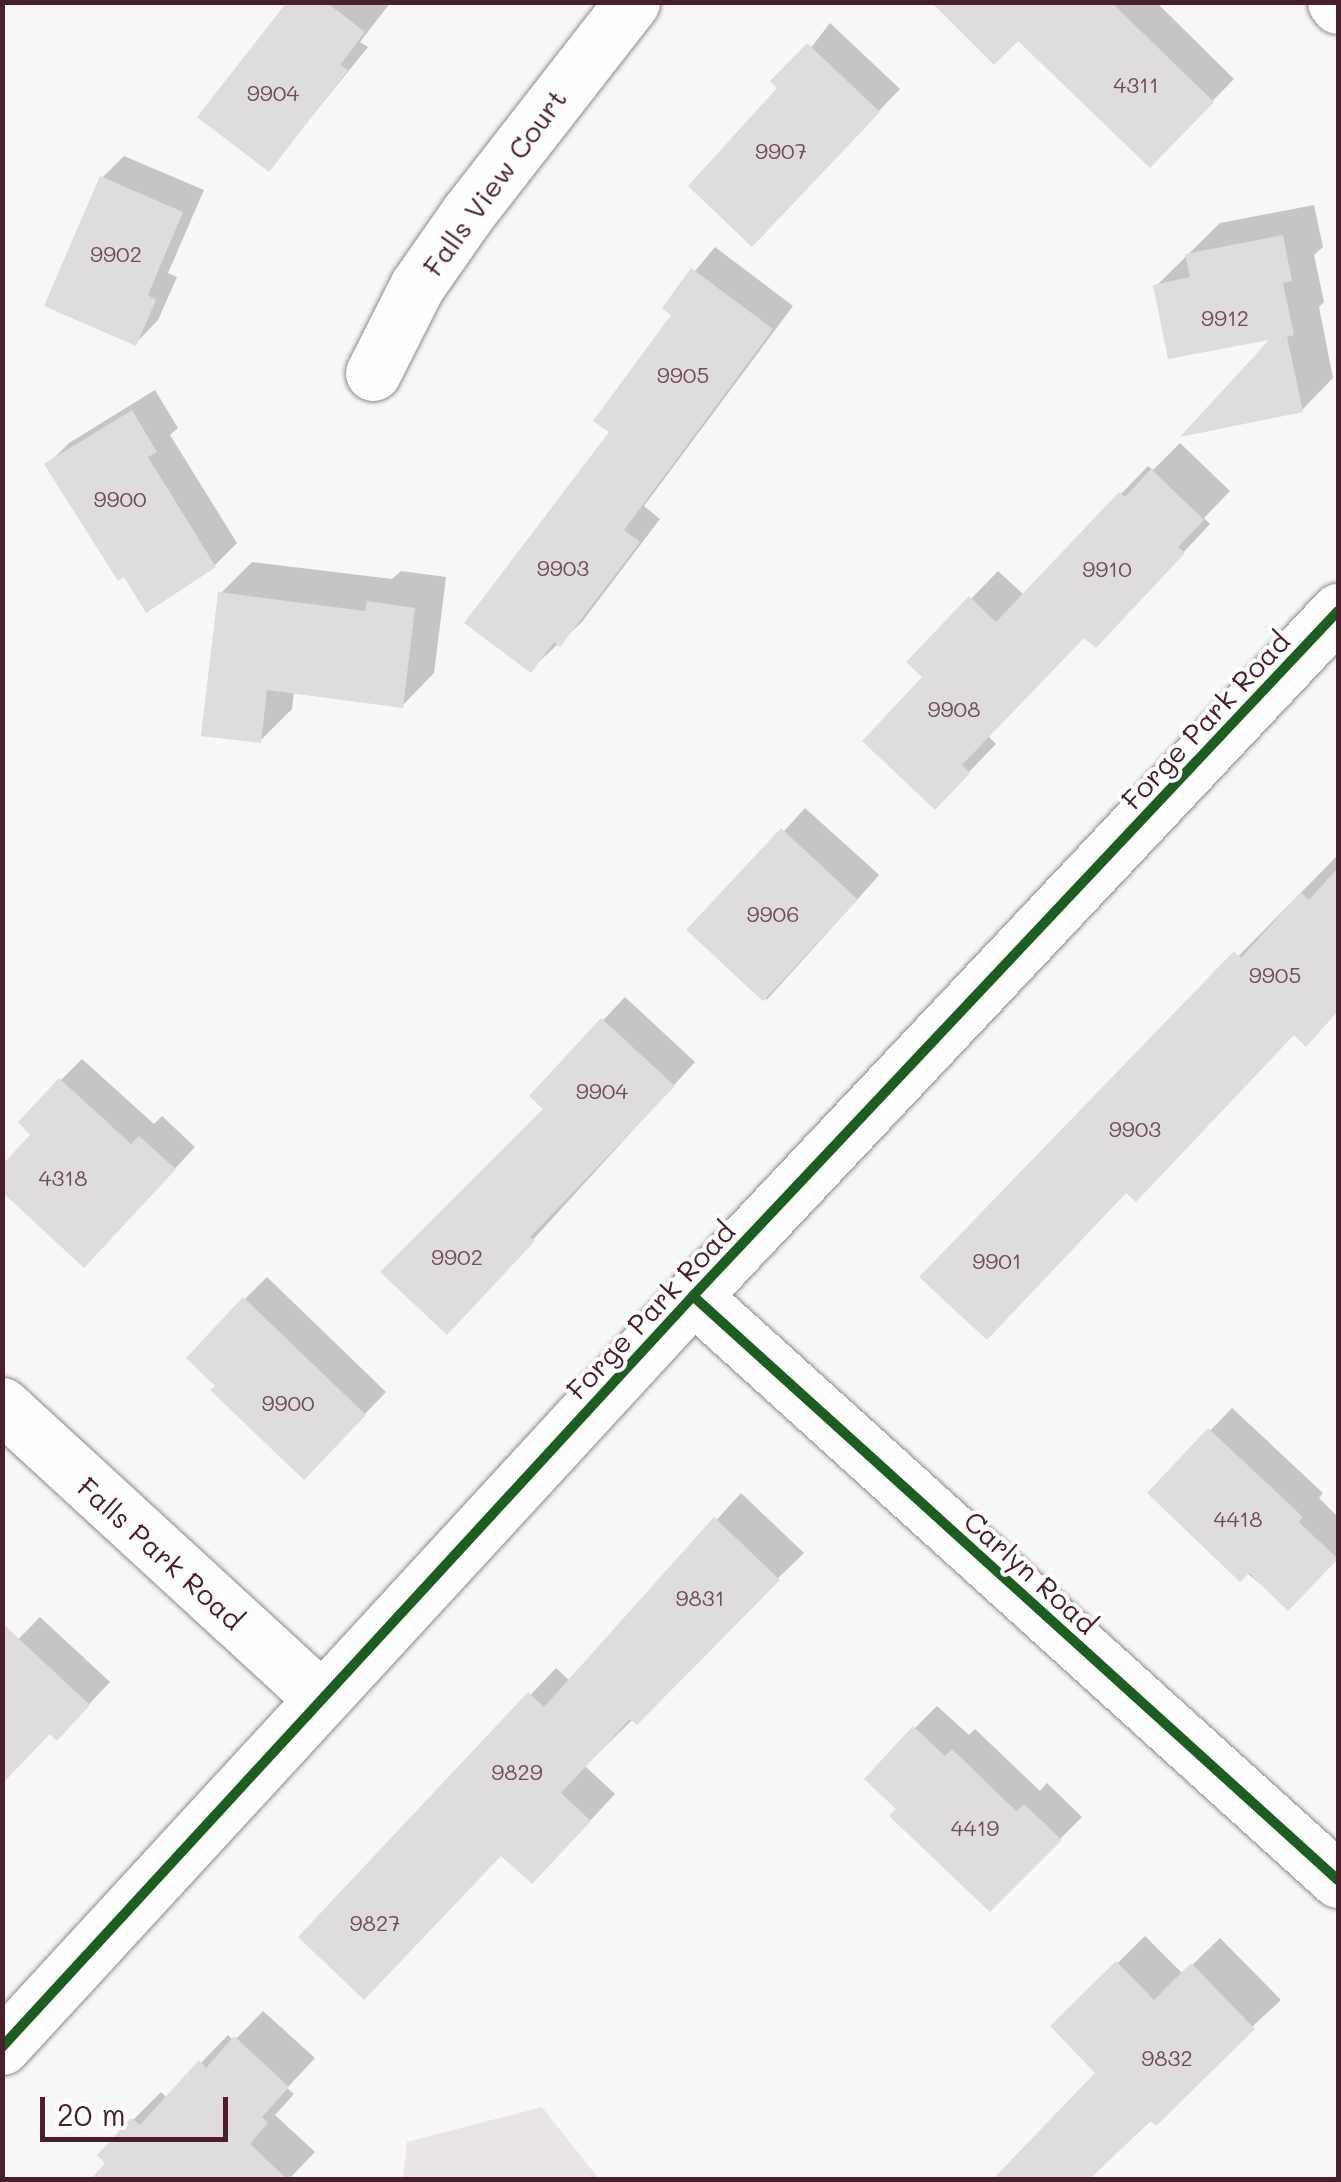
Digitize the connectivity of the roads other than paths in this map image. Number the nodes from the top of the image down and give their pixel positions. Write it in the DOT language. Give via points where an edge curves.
graph roads {
  1 [pos="632,2"];
  2 [pos="373,373"];
  3 [pos="1338,611"];
  4 [pos="693,1296"];
  5 [pos="2,1404"];
  6 [pos="321,1698"];
  7 [pos="1338,1880"];
  8 [pos="2,2047"];
  1 -- 2 [label="street, Falls View Court" via="417,286"];
  3 -- 4 [label="street, Forge Park Road"];
  4 -- 6 [label="street, Forge Park Road"];
  4 -- 7 [label="street, Carlyn Road"];
  5 -- 6 [label="street, Falls Park Road"];
  6 -- 8 [label="street, Forge Park Road"];
}
